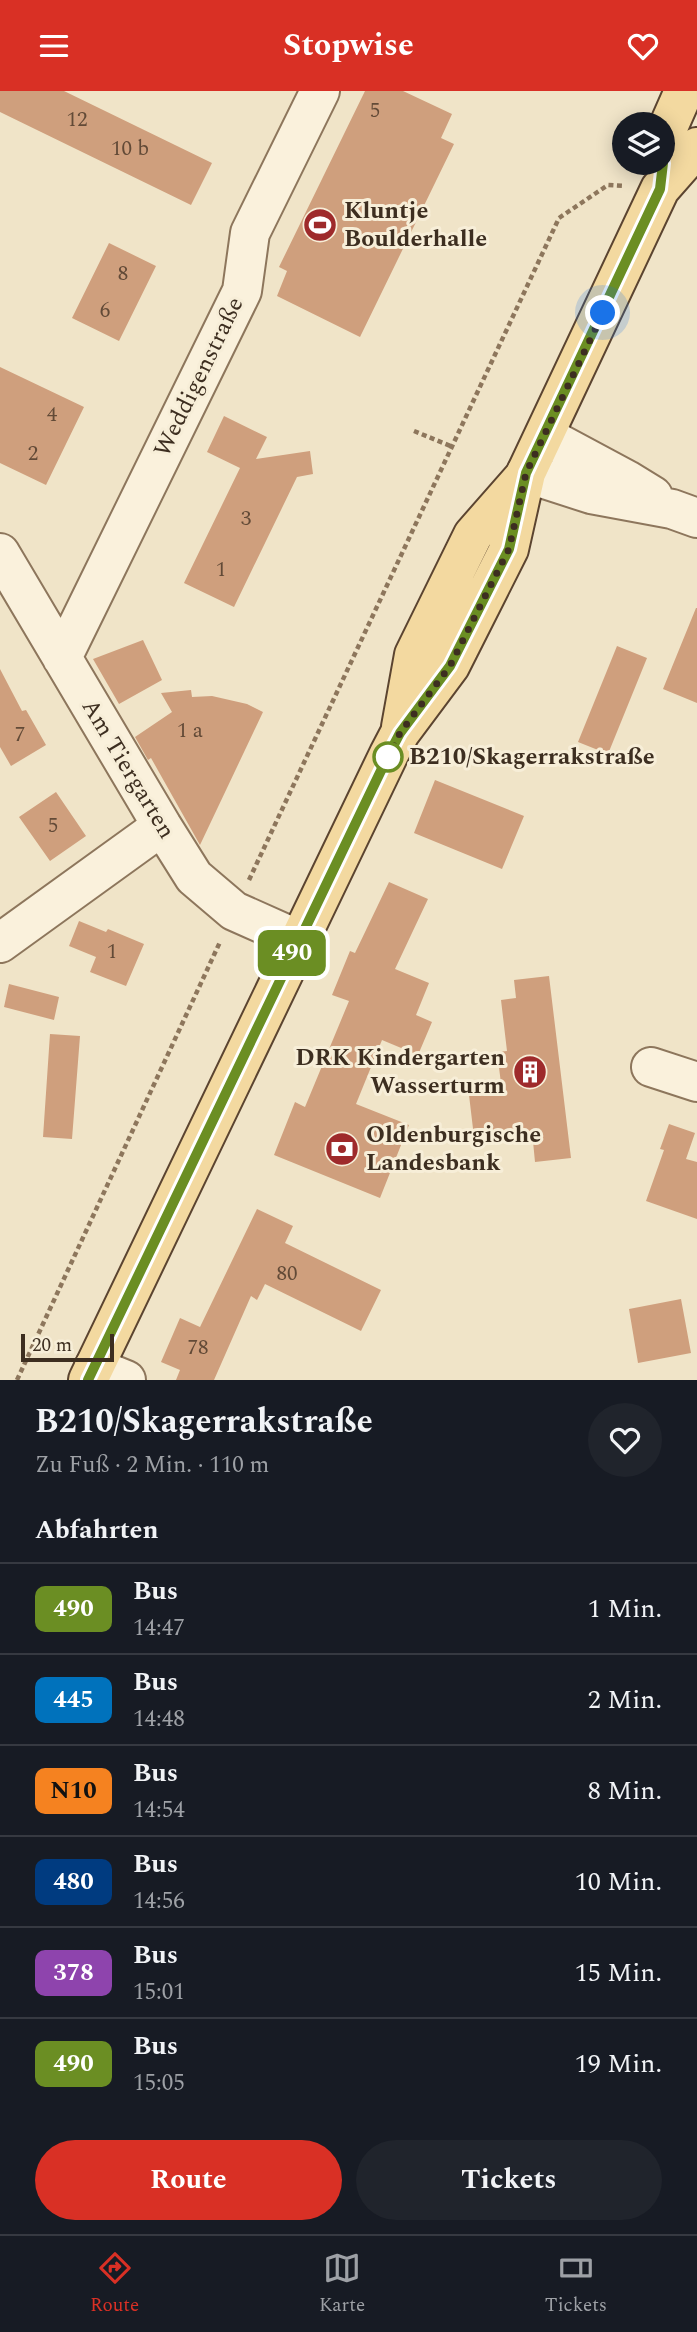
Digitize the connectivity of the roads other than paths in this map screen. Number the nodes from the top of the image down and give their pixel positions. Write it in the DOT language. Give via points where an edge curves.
graph roads {
  1 [pos="320,91"];
  2 [pos="684,91"];
  3 [pos="675,112"];
  4 [pos="697,147"];
  5 [pos="675,161"];
  6 [pos="659,175"];
  7 [pos="545,436"];
  8 [pos="526,473"];
  9 [pos="685,514"];
  10 [pos="0,553"];
  11 [pos="62,658"];
  12 [pos="162,826"];
  13 [pos="299,940"];
  14 [pos="0,943"];
  15 [pos="651,1066"];
  16 [pos="697,1082"];
  17 [pos="103,1376"];
  1 -- 11 [label="street, Weddigenstraße" via="250,233 242,291"];
  2 -- 3 [label="main road"];
  4 -- 5 [label="main road"];
  6 -- 7 [label="main road"];
  7 -- 8 [label="main road"];
  7 -- 9 [label="street"];
  8 -- 9 [label="street" via="591,494"];
  8 -- 13 [label="main road" via="473,535 414,655 400,733"];
  10 -- 11 [label="street, Am Tiergarten"];
  11 -- 12 [label="street, Am Tiergarten"];
  12 -- 13 [label="street, Am Tiergarten" via="194,877 234,911"];
  12 -- 14 [label="street"];
  13 -- 17 [label="main road"];
  15 -- 16 [label="street"];
}
